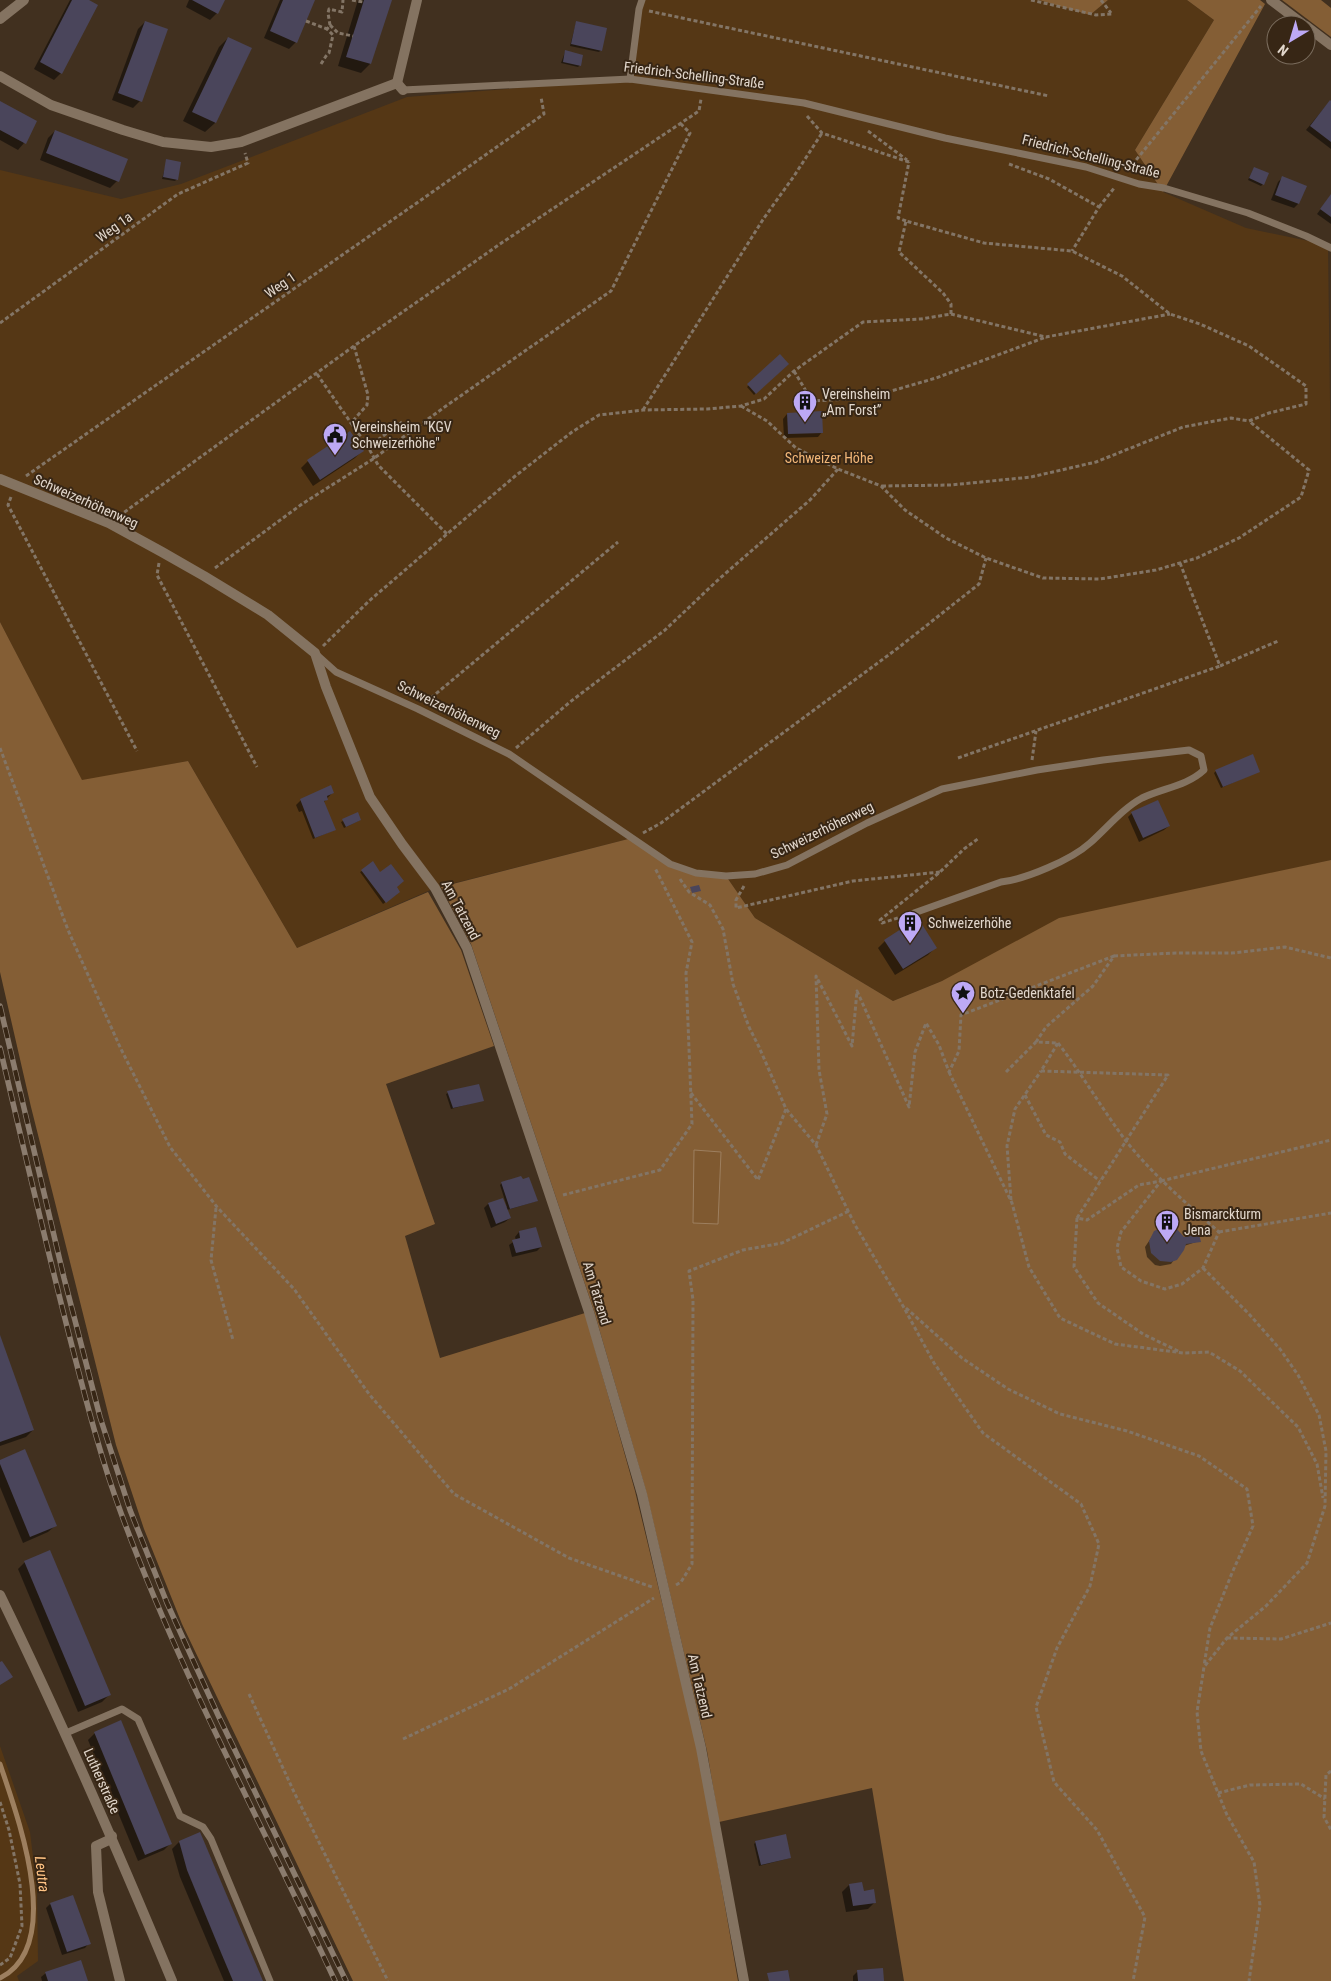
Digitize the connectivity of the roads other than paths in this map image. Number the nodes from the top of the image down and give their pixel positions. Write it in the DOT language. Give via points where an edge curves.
graph roads {
  1 [pos="24,0"];
  2 [pos="417,0"];
  3 [pos="642,0"];
  4 [pos="1271,0"];
  5 [pos="1291,15"];
  6 [pos="0,19"];
  7 [pos="1316,34"];
  8 [pos="1331,45"];
  9 [pos="0,76"];
  10 [pos="630,79"];
  11 [pos="400,87"];
  12 [pos="1331,248"];
  13 [pos="0,479"];
  14 [pos="315,653"];
  15 [pos="914,913"];
  16 [pos="0,1595"];
  17 [pos="66,1733"];
  18 [pos="112,1836"];
  19 [pos="120,1981"];
  20 [pos="172,1981"];
  21 [pos="270,1981"];
  22 [pos="744,1981"];
  1 -- 6 [label="street"];
  2 -- 11 [label="street"];
  3 -- 10 [label="lane" via="638,9"];
  4 -- 5 [label="street"];
  7 -- 8 [label="street"];
  9 -- 11 [label="street, Friedrich-Schelling-Straße" via="51,105 123,130 163,142 211,147 241,142"];
  10 -- 11 [label="lane, Friedrich-Schelling-Straße"];
  10 -- 12 [label="lane, Friedrich-Schelling-Straße" via="804,103 945,138 1086,167 1248,213"];
  13 -- 14 [label="street, Schweizerhöhenweg" via="108,523 162,552 268,615"];
  14 -- 15 [label="lane, Schweizerhöhenweg" via="336,672 509,754 670,864 696,873 755,874 787,865 942,789 1103,760 1189,750 1201,756 1204,770 1195,778 1142,799 1074,855 1016,881 1000,882"];
  14 -- 22 [label="street, Am Tatzend" via="370,797 435,888 466,948 589,1312 642,1494 701,1748"];
  16 -- 17 [label="street, Lutherstraße"];
  17 -- 18 [label="street, Lutherstraße"];
  17 -- 21 [label="lane" via="122,1709 138,1719 180,1816 203,1828 210,1839"];
  18 -- 19 [label="street" via="96,1846 98,1892"];
  18 -- 20 [label="street, Lutherstraße"];
}
